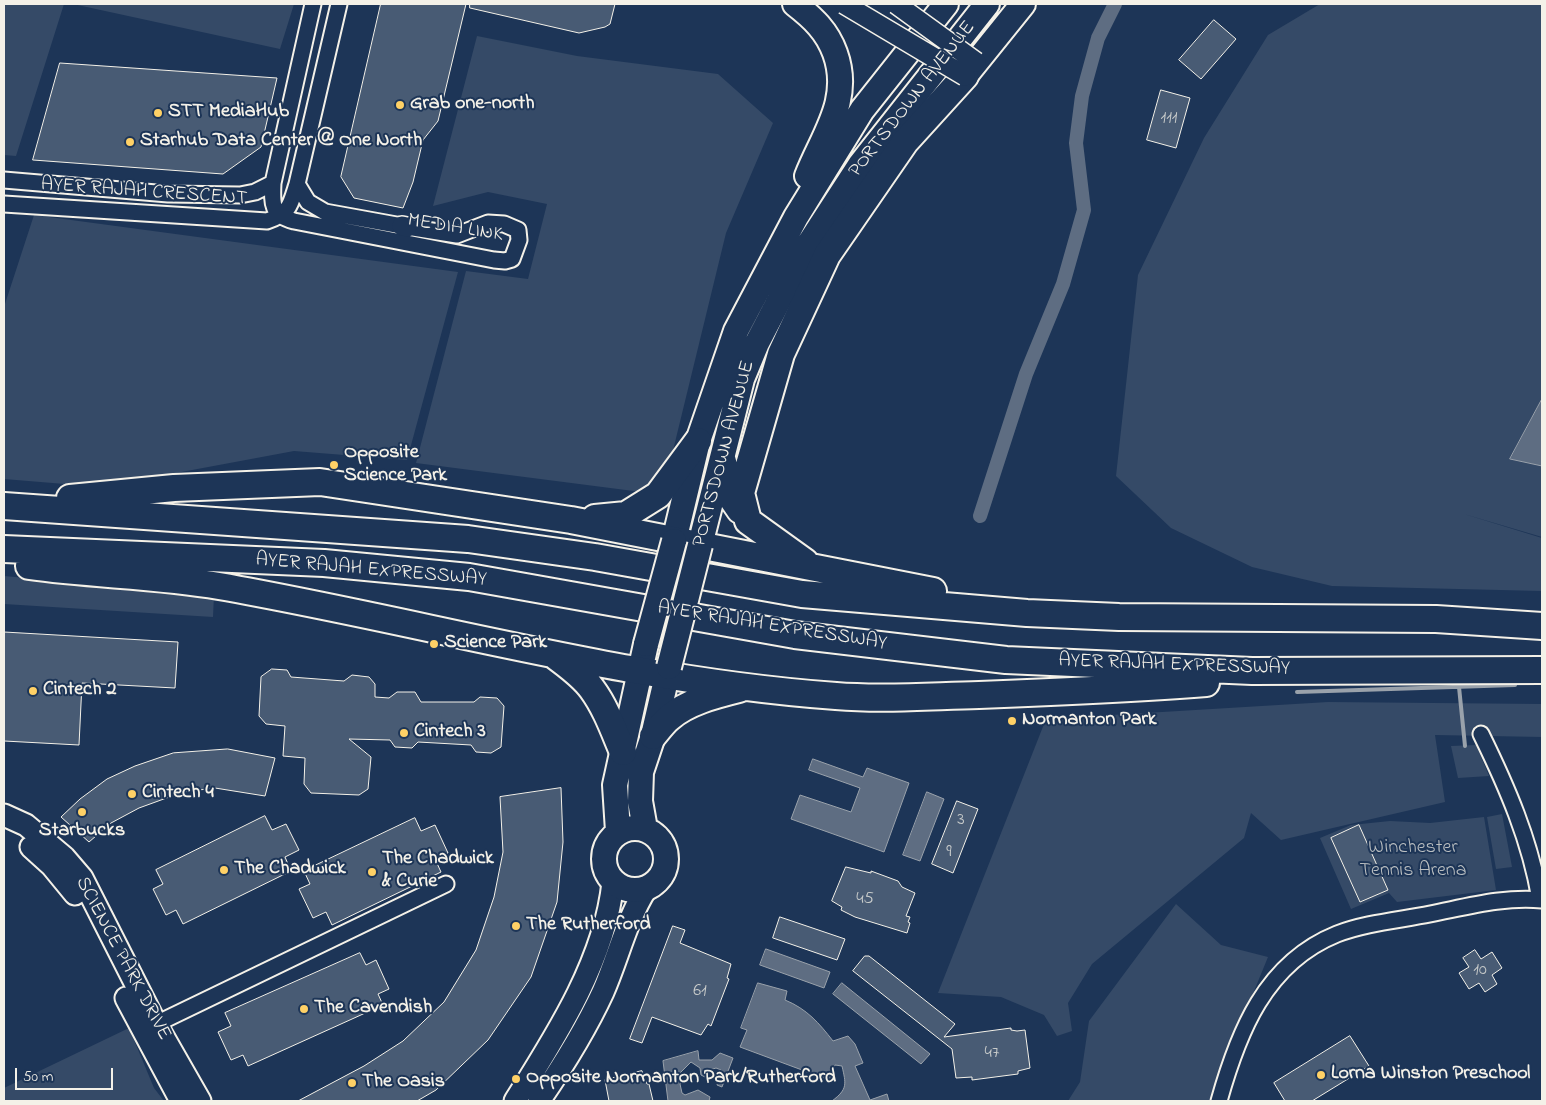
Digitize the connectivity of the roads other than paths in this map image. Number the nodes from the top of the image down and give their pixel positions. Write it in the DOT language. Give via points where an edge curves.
graph roads {
  1 [pos="313,4"];
  2 [pos="339,4"];
  3 [pos="795,4"];
  4 [pos="844,4"];
  5 [pos="896,4"];
  6 [pos="946,4"];
  7 [pos="987,4"];
  8 [pos="1023,4"];
  9 [pos="970,69"];
  10 [pos="4,180"];
  11 [pos="272,183"];
  12 [pos="297,184"];
  13 [pos="4,204"];
  14 [pos="280,216"];
  15 [pos="796,217"];
  16 [pos="698,441"];
  17 [pos="723,462"];
  18 [pos="4,505"];
  19 [pos="572,520"];
  20 [pos="748,521"];
  21 [pos="674,541"];
  22 [pos="700,546"];
  23 [pos="4,549"];
  24 [pos="4,562"];
  25 [pos="815,569"];
  26 [pos="1026,613"];
  27 [pos="1542,626"];
  28 [pos="551,653"];
  29 [pos="641,666"];
  30 [pos="668,670"];
  31 [pos="1542,670"];
  32 [pos="1252,671"];
  33 [pos="746,688"];
  34 [pos="1481,734"];
  35 [pos="653,736"];
  36 [pos="623,752"];
  37 [pos="4,815"];
  38 [pos="4,829"];
  39 [pos="645,829"];
  40 [pos="618,831"];
  41 [pos="613,882"];
  42 [pos="446,884"];
  43 [pos="646,889"];
  44 [pos="1541,899"];
  45 [pos="156,1024"];
  46 [pos="181,1101"];
  47 [pos="200,1101"];
  48 [pos="515,1101"];
  49 [pos="539,1101"];
  50 [pos="1218,1101"];
  1 -- 11 [label="street"];
  2 -- 12 [label="street"];
  3 -- 15 [label="highway" via="816,21 829,38 840,70 842,88 803,186"];
  4 -- 9 [label="street, bridge"];
  5 -- 9 [label="street, bridge"];
  6 -- 15 [label="highway, PORTSDOWN AVENUE" via="862,110"];
  7 -- 17 [label="highway, PORTSDOWN AVENUE" via="860,165 808,245 742,379"];
  8 -- 9 [label="highway"];
  9 -- 20 [label="highway" via="905,142 827,255 781,354 741,492"];
  10 -- 11 [label="street" via="168,194 222,195 255,192"];
  11 -- 14 [label="street" via="272,204"];
  12 -- 14 [label="street" via="289,209"];
  12 -- 14 [label="street, MEDIA LINK" via="308,202 325,212 457,235 488,223 504,224 518,230 519,240 512,259 500,261"];
  13 -- 14 [label="street, AYER RAJAH CRESCENT" via="261,221"];
  15 -- 16 [label="highway, PORTSDOWN AVENUE" via="736,331"];
  16 -- 19 [label="highway" via="658,494 626,516"];
  16 -- 21 [label="highway, PORTSDOWN AVENUE"];
  17 -- 20 [label="highway" via="731,497"];
  17 -- 22 [label="highway, PORTSDOWN AVENUE"];
  18 -- 19 [label="highway" via="174,488 320,482"];
  18 -- 26 [label="highway, AYER RAJAH EXPRESSWAY" via="468,539 595,557 802,594"];
  19 -- 21 [label="highway"];
  20 -- 25 [label="highway" via="766,537"];
  21 -- 22 [label="highway"];
  21 -- 29 [label="highway, PORTSDOWN AVENUE, bridge"];
  22 -- 25 [label="highway"];
  22 -- 30 [label="highway, PORTSDOWN AVENUE, bridge"];
  23 -- 32 [label="highway, AYER RAJAH EXPRESSWAY" via="324,563 469,577 814,637 1006,660"];
  24 -- 28 [label="highway" via="217,586"];
  25 -- 26 [label="highway" via="893,582"];
  26 -- 27 [label="highway, AYER RAJAH EXPRESSWAY" via="1119,617 1436,618"];
  28 -- 29 [label="highway"];
  28 -- 36 [label="highway" via="592,688"];
  29 -- 30 [label="highway"];
  29 -- 36 [label="highway"];
  30 -- 33 [label="highway"];
  30 -- 35 [label="highway"];
  31 -- 32 [label="highway, AYER RAJAH EXPRESSWAY"];
  32 -- 33 [label="highway" via="1230,681 1152,688 960,695 841,697"];
  33 -- 35 [label="highway" via="712,696 682,709"];
  34 -- 44 [label="street" via="1520,821"];
  35 -- 39 [label="highway" via="641,772 640,801"];
  36 -- 40 [label="highway" via="615,785"];
  37 -- 45 [label="main road, SCIENCE PARK DRIVE" via="26,825 64,857 82,878"];
  38 -- 46 [label="main road, SCIENCE PARK DRIVE" via="17,835 70,886"];
  39 -- 40 [label="highway" via="633,827"];
  39 -- 43 [label="highway" via="664,849 666,862 661,875"];
  40 -- 41 [label="highway" via="610,841 605,859"];
  41 -- 43 [label="highway" via="634,891"];
  41 -- 48 [label="main road" via="607,916 585,977 557,1034"];
  42 -- 45 [label="street"];
  43 -- 49 [label="main road" via="636,904 603,991 578,1044"];
  44 -- 50 [label="street" via="1504,900 1369,926 1337,934 1311,948 1270,983 1250,1014"];
  45 -- 47 [label="main road, SCIENCE PARK DRIVE"];
}
